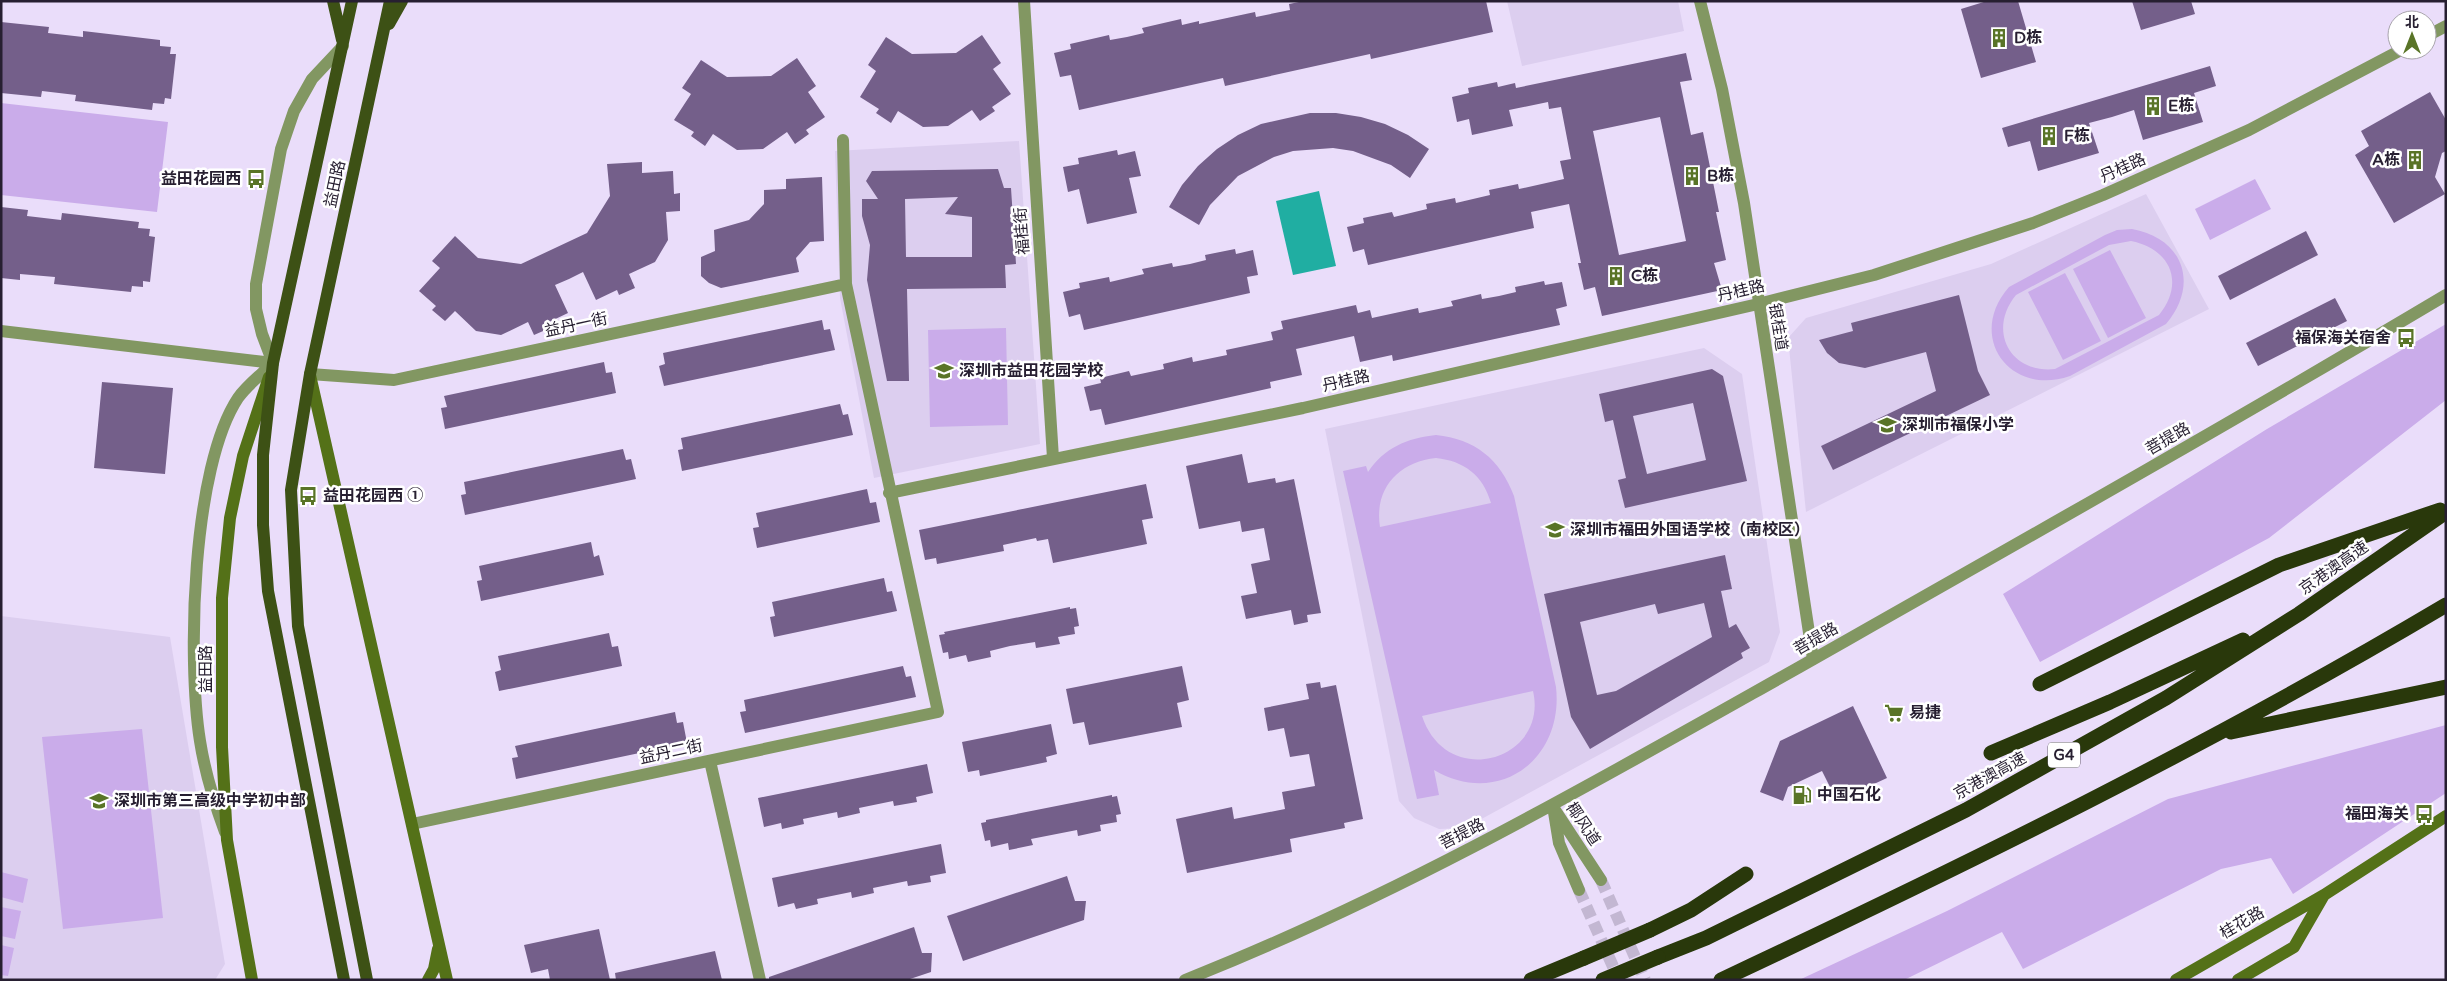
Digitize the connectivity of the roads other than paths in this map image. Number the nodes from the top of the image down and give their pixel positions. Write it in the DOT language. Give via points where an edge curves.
graph roads {
  1 [pos="333,1"];
  2 [pos="352,1"];
  3 [pos="390,1"];
  4 [pos="402,1"];
  5 [pos="1024,1"];
  6 [pos="1700,1"];
  7 [pos="384,33"];
  8 [pos="343,46"];
  9 [pos="2387,57"];
  10 [pos="844,140"];
  11 [pos="846,284"];
  12 [pos="2446,295"];
  13 [pos="1758,304"];
  14 [pos="1,331"];
  15 [pos="274,363"];
  16 [pos="310,374"];
  17 [pos="1053,458"];
  18 [pos="890,493"];
  19 [pos="2446,508"];
  20 [pos="2446,512"];
  21 [pos="2446,605"];
  22 [pos="2299,614"];
  23 [pos="1813,659"];
  24 [pos="2040,684"];
  25 [pos="2446,687"];
  26 [pos="2214,736"];
  27 [pos="1991,753"];
  28 [pos="710,761"];
  29 [pos="1553,806"];
  30 [pos="2446,816"];
  31 [pos="412,824"];
  32 [pos="228,840"];
  33 [pos="1746,874"];
  34 [pos="1601,880"];
  35 [pos="1579,890"];
  36 [pos="2324,895"];
  37 [pos="439,943"];
  38 [pos="251,973"];
  39 [pos="247,980"];
  40 [pos="258,980"];
  41 [pos="344,980"];
  42 [pos="367,980"];
  43 [pos="428,980"];
  44 [pos="447,980"];
  45 [pos="760,980"];
  46 [pos="1185,980"];
  47 [pos="1531,980"];
  48 [pos="1603,980"];
  49 [pos="1722,980"];
  50 [pos="2176,980"];
  51 [pos="2238,980"];
  1 -- 8 [label="main road"];
  2 -- 8 [label="main road, 益田路"];
  3 -- 7 [label="main road, 益田路"];
  4 -- 7 [label="main road"];
  5 -- 17 [label="street, 福桂街"];
  6 -- 13 [label="street, 银桂道" via="1733,143"];
  7 -- 16 [label="main road, 益田路"];
  8 -- 15 [label="main road, 益田路" via="290,277"];
  8 -- 15 [label="street" via="312,79 294,110 281,149 256,284 256,309"];
  9 -- 13 [label="street, 丹桂路" via="2249,130 2033,223 1874,275"];
  10 -- 11 [label="street"];
  11 -- 16 [label="street, 益丹一街" via="394,380"];
  11 -- 18 [label="street"];
  12 -- 23 [label="street, 菩提路" via="2263,404"];
  13 -- 17 [label="street, 丹桂路" via="1303,408"];
  13 -- 23 [label="street, 银桂道"];
  14 -- 15 [label="street"];
  15 -- 32 [label="main road, 益田路" via="243,456 230,518 222,598 222,747"];
  15 -- 32 [label="street" via="239,397 220,434 210,468 201,524 194,697 208,787"];
  15 -- 41 [label="main road, 益田路" via="263,455 268,591"];
  16 -- 31 [label="main road, 益田路"];
  16 -- 42 [label="main road, 益田路" via="291,500 298,626"];
  17 -- 18 [label="street, 丹桂路"];
  18 -- 28 [label="street, 益丹二街" via="938,712"];
  19 -- 24 [label="highway" via="2279,565"];
  20 -- 22 [label="highway, 京港澳高速 / G4"];
  21 -- 26 [label="highway"];
  22 -- 27 [label="highway"];
  22 -- 48 [label="highway, 京港澳高速 / G4, bridge" via="2166,698 1966,810 1706,938"];
  23 -- 29 [label="street, 菩提路"];
  25 -- 26 [label="highway"];
  26 -- 49 [label="highway" via="2039,826"];
  28 -- 31 [label="street, 益丹二街"];
  28 -- 45 [label="street"];
  29 -- 34 [label="street, 椰风道"];
  29 -- 35 [label="street, 椰风道" via="1559,843"];
  29 -- 46 [label="street, 菩提路" via="1398,885"];
  30 -- 36 [label="main road, 桂花路"];
  31 -- 37 [label="main road, 益田路"];
  32 -- 38 [label="main road, 益田路"];
  33 -- 47 [label="highway, bridge" via="1691,910"];
  36 -- 50 [label="main road, 桂花路"];
  36 -- 51 [label="main road, 桂花路" via="2294,947"];
  37 -- 43 [label="main road" via="434,970"];
  37 -- 44 [label="main road, 益田路"];
  38 -- 39 [label="main road"];
  38 -- 40 [label="main road"];
}
